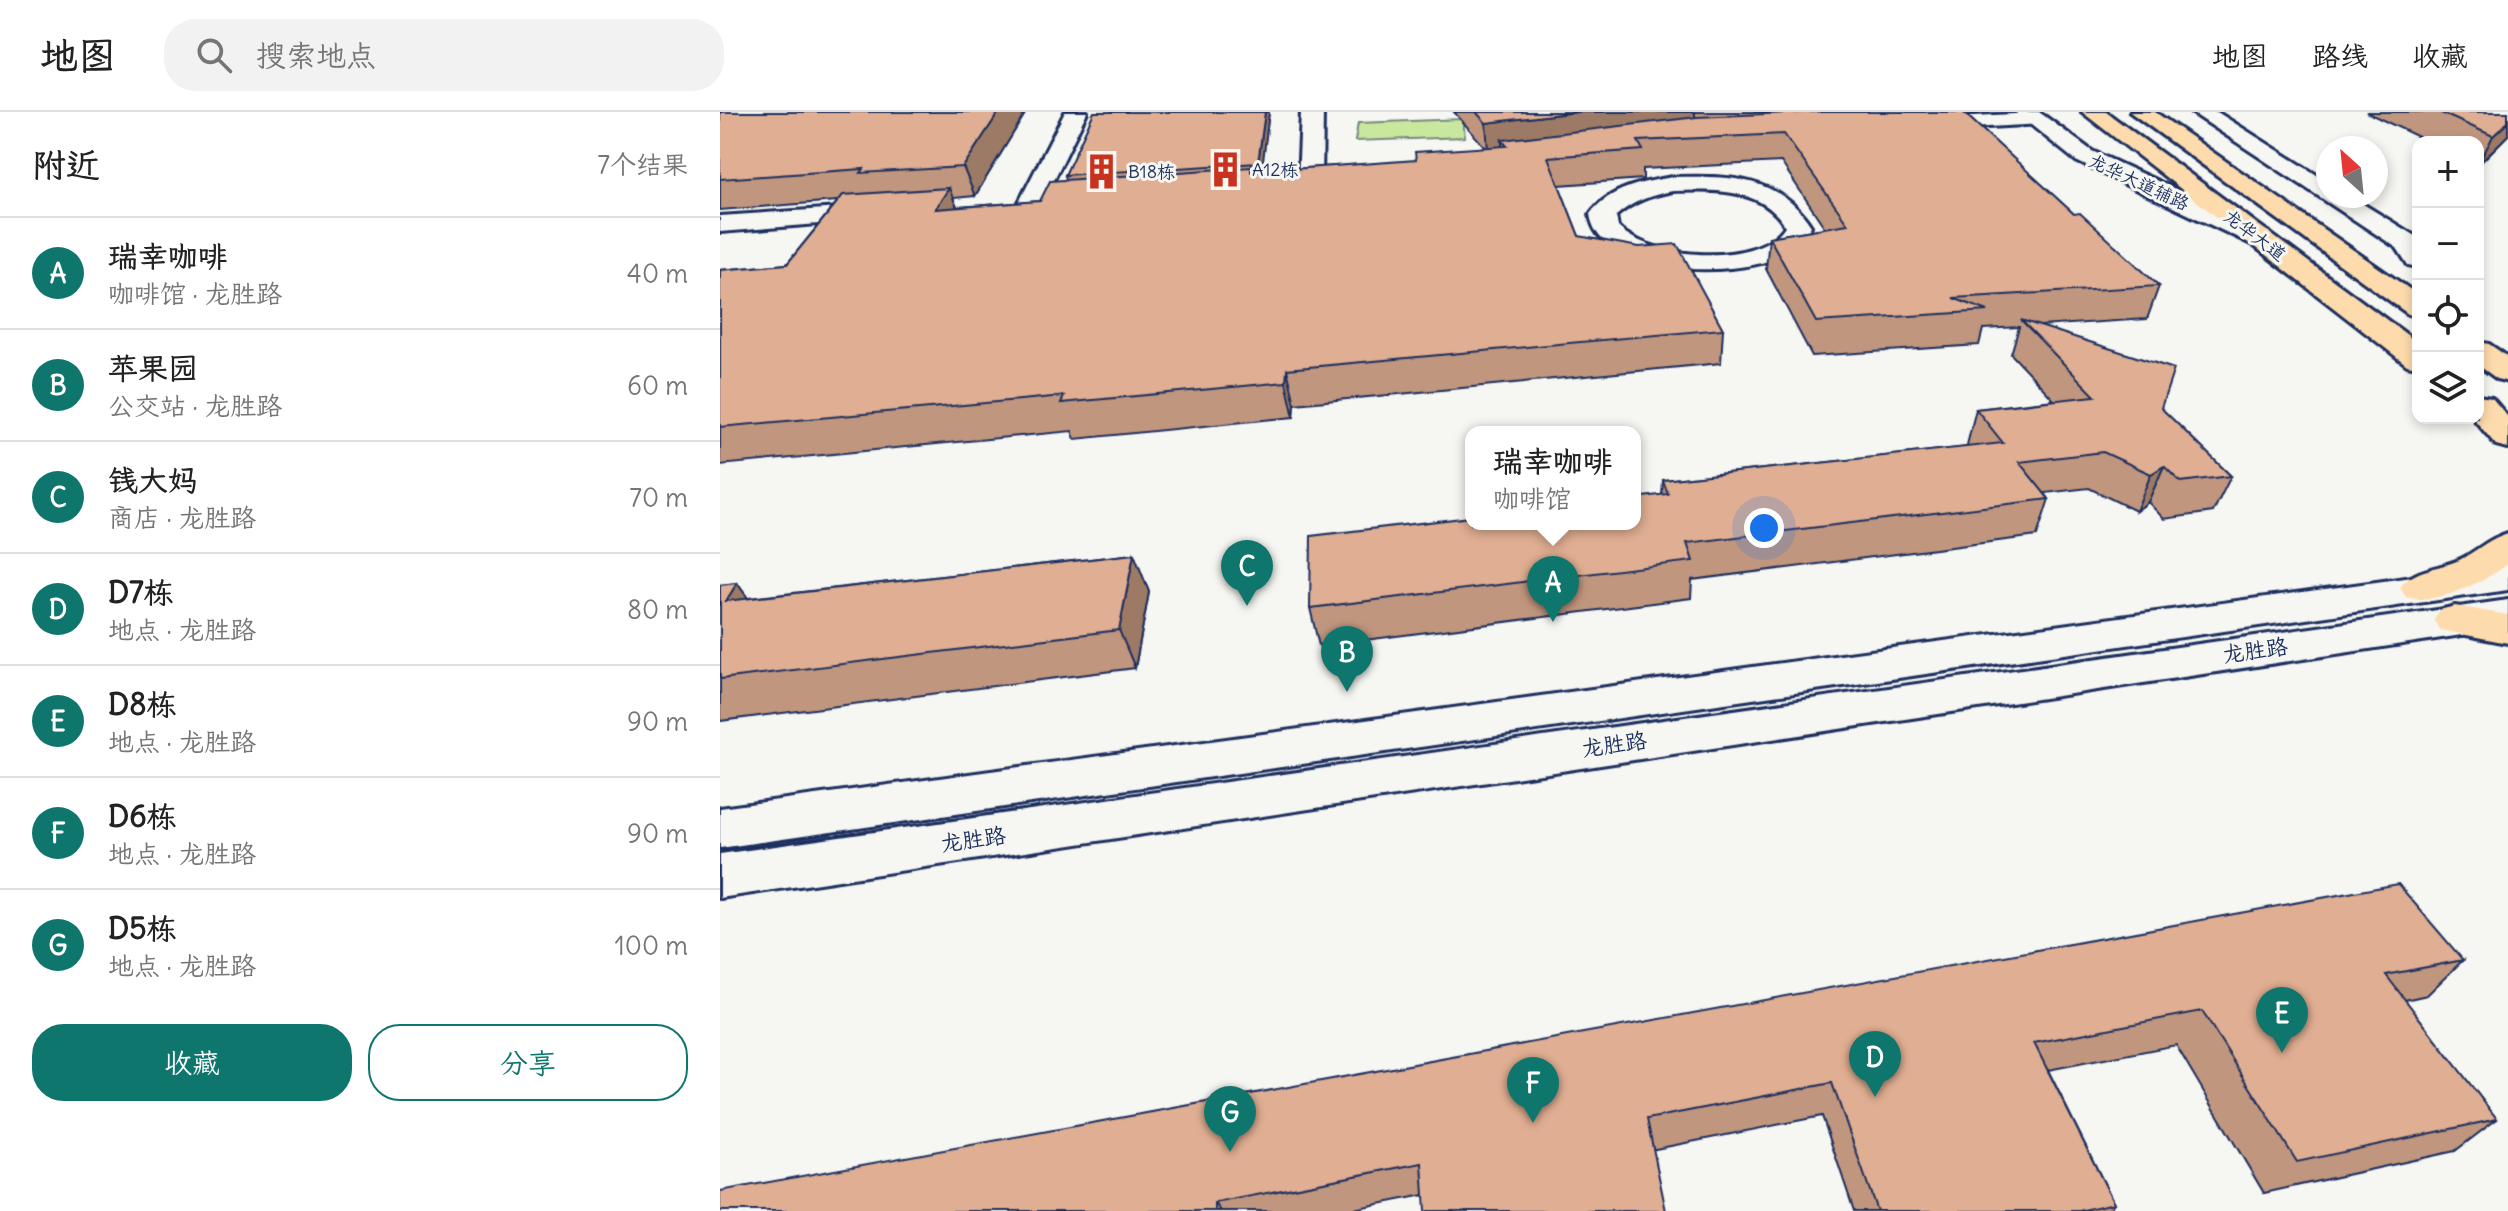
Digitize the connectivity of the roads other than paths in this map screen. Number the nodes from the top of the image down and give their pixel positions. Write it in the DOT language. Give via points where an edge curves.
graph roads {
  1 [pos="1076,112"];
  2 [pos="1312,112"];
  3 [pos="2093,112"];
  4 [pos="2141,112"];
  5 [pos="2202,112"];
  6 [pos="2031,116"];
  7 [pos="1896,126"];
  8 [pos="1668,173"];
  9 [pos="1279,185"];
  10 [pos="2316,185"];
  11 [pos="1062,200"];
  12 [pos="1031,202"];
  13 [pos="1000,205"];
  14 [pos="2352,208"];
  15 [pos="907,211"];
  16 [pos="720,224"];
  17 [pos="2260,238"];
  18 [pos="2412,250"];
  19 [pos="2412,304"];
  20 [pos="2412,353"];
  21 [pos="2484,408"];
  22 [pos="2484,410"];
  23 [pos="2508,426"];
  24 [pos="2508,438"];
  25 [pos="2508,545"];
  26 [pos="2508,577"];
  27 [pos="2420,588"];
  28 [pos="2508,614"];
  29 [pos="2455,620"];
  30 [pos="2508,629"];
  31 [pos="720,828"];
  32 [pos="720,876"];
  1 -- 12 [label="main road"];
  2 -- 9 [label="main road" via="1318,182"];
  3 -- 17 [label="main road, 龙华大道"];
  4 -- 19 [label="main road, 龙华大道"];
  5 -- 10 [label="main road"];
  6 -- 7 [label="main road"];
  6 -- 17 [label="main road, 龙华大道辅路" via="2084,156"];
  8 -- 8 [label="main road" via="1616,200 1603,214 1605,229 1621,244 1689,261 1729,260 1764,253 1788,241 1798,226 1791,211 1772,198"];
  11 -- 12 [label="main road"];
  12 -- 13 [label="main road"];
  14 -- 18 [label="main road"];
  15 -- 16 [label="main road"];
  17 -- 20 [label="main road, 龙华大道"];
  21 -- 23 [label="main road"];
  22 -- 24 [label="main road"];
  25 -- 27 [label="main road" via="2476,568"];
  26 -- 27 [label="main road, 龙胜路"];
  27 -- 31 [label="main road, 龙胜路"];
  28 -- 29 [label="main road, 龙胜路"];
  29 -- 30 [label="main road"];
  29 -- 32 [label="main road, 龙胜路"];
}
